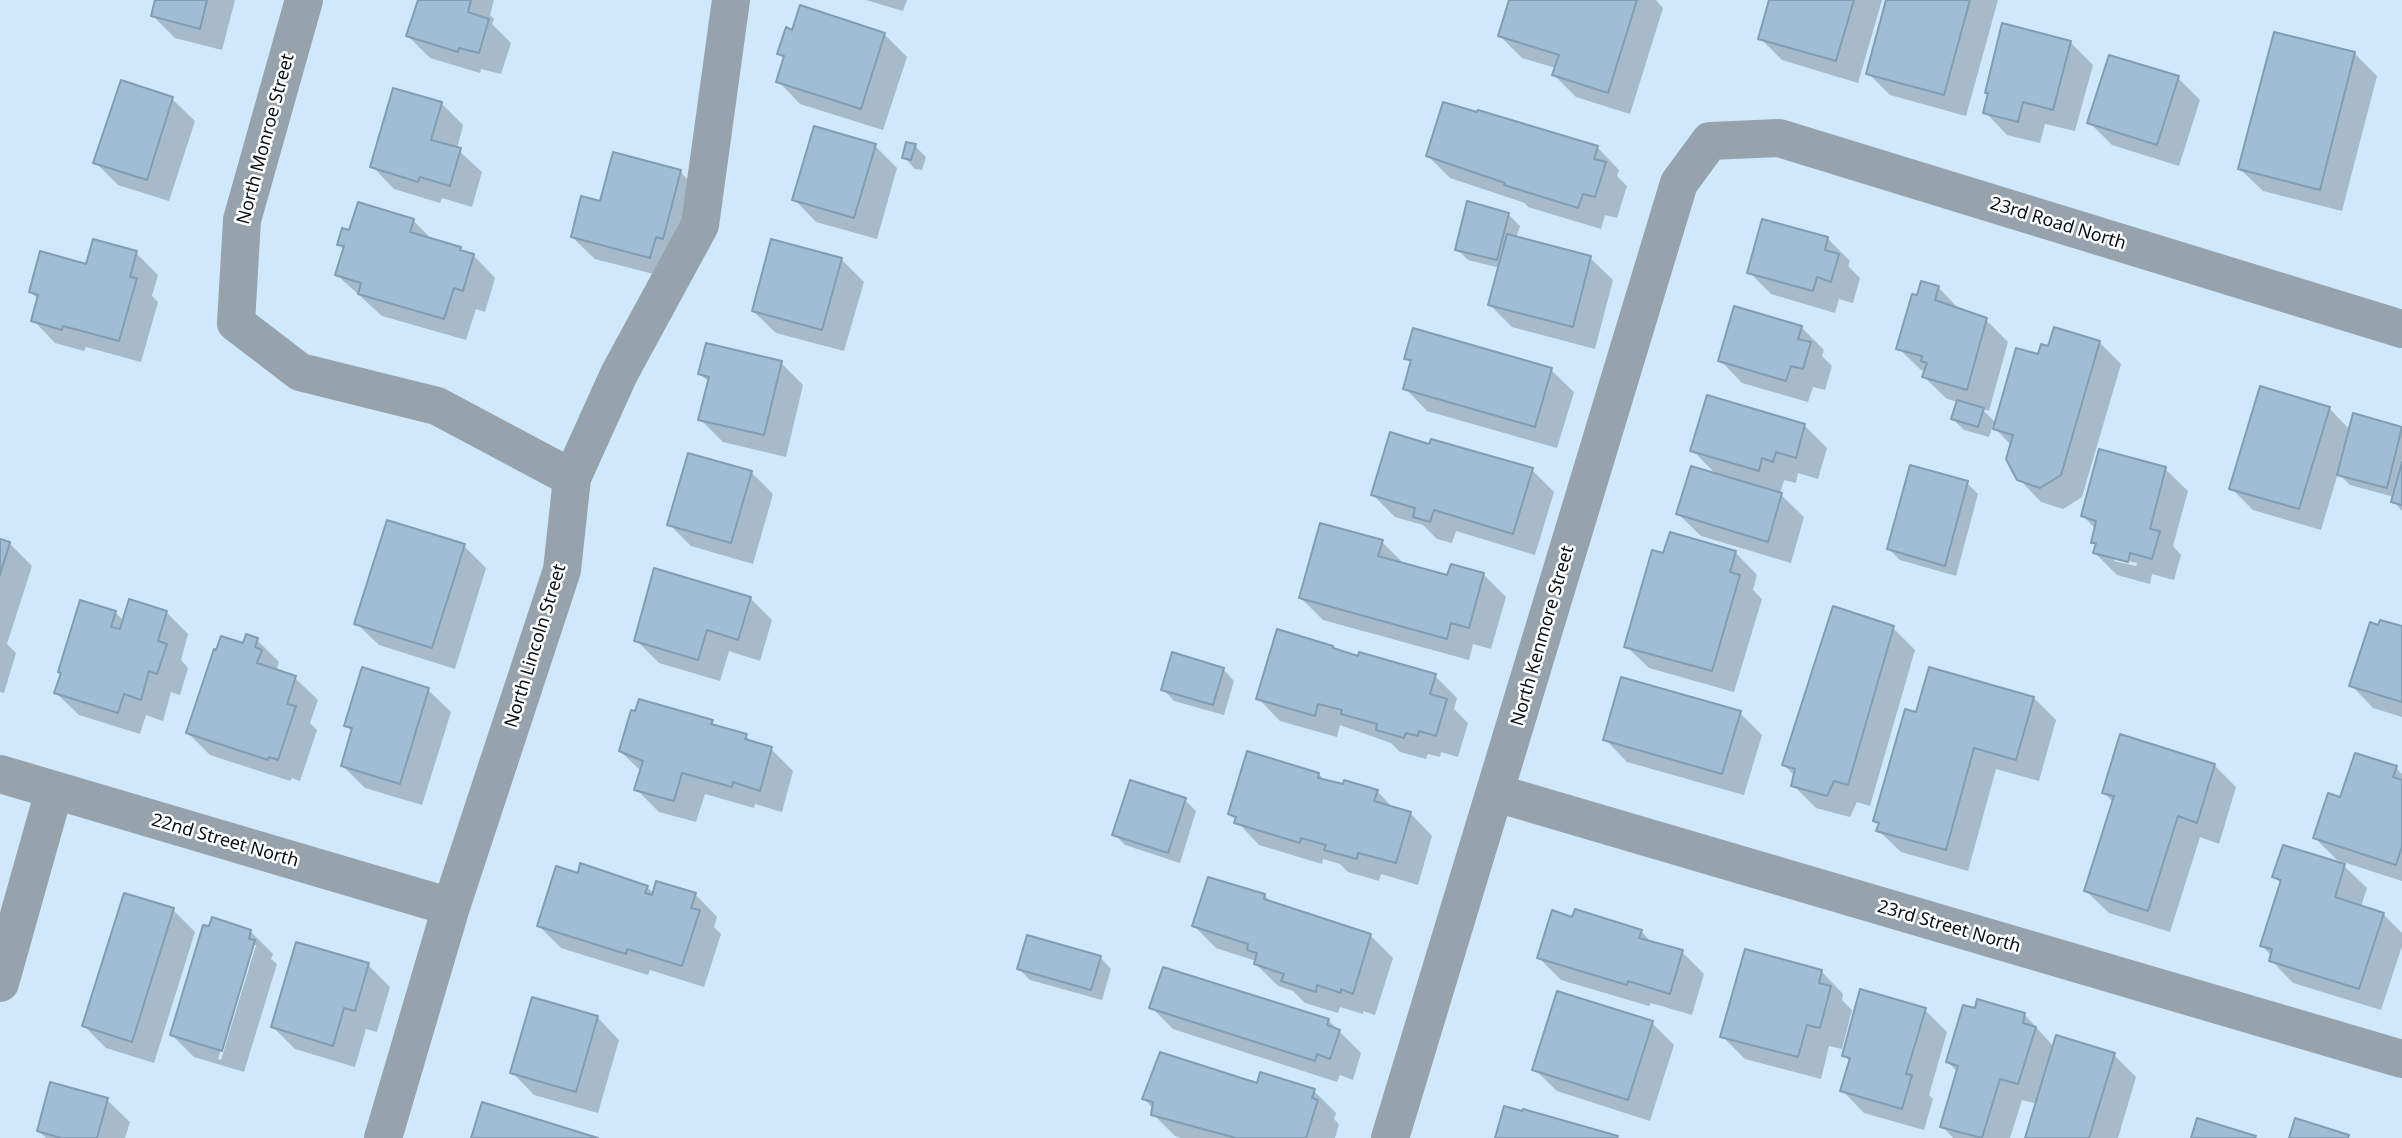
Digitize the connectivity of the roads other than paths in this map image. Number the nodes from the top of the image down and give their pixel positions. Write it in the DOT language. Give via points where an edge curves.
graph roads {
  1 [pos="304,0"];
  2 [pos="732,0"];
  3 [pos="1710,141"];
  4 [pos="2402,329"];
  5 [pos="572,478"];
  6 [pos="0,774"];
  7 [pos="54,791"];
  8 [pos="1496,793"];
  9 [pos="451,907"];
  10 [pos="0,983"];
  11 [pos="2402,1059"];
  12 [pos="383,1138"];
  13 [pos="1390,1138"];
  1 -- 5 [label="street, North Monroe Street" via="242,220 236,323 300,372 437,406"];
  2 -- 5 [label="street, North Lincoln Street" via="700,225 619,374"];
  3 -- 4 [label="street, 23rd Road North" via="1779,138"];
  3 -- 8 [label="street, North Kenmore Street" via="1679,183"];
  5 -- 9 [label="street, North Lincoln Street" via="562,570"];
  6 -- 7 [label="street, 22nd Street North"];
  7 -- 9 [label="street, 22nd Street North"];
  7 -- 10 [label="street"];
  8 -- 11 [label="street, 23rd Street North"];
  8 -- 13 [label="street, North Kenmore Street"];
  9 -- 12 [label="street, North Lincoln Street"];
}
